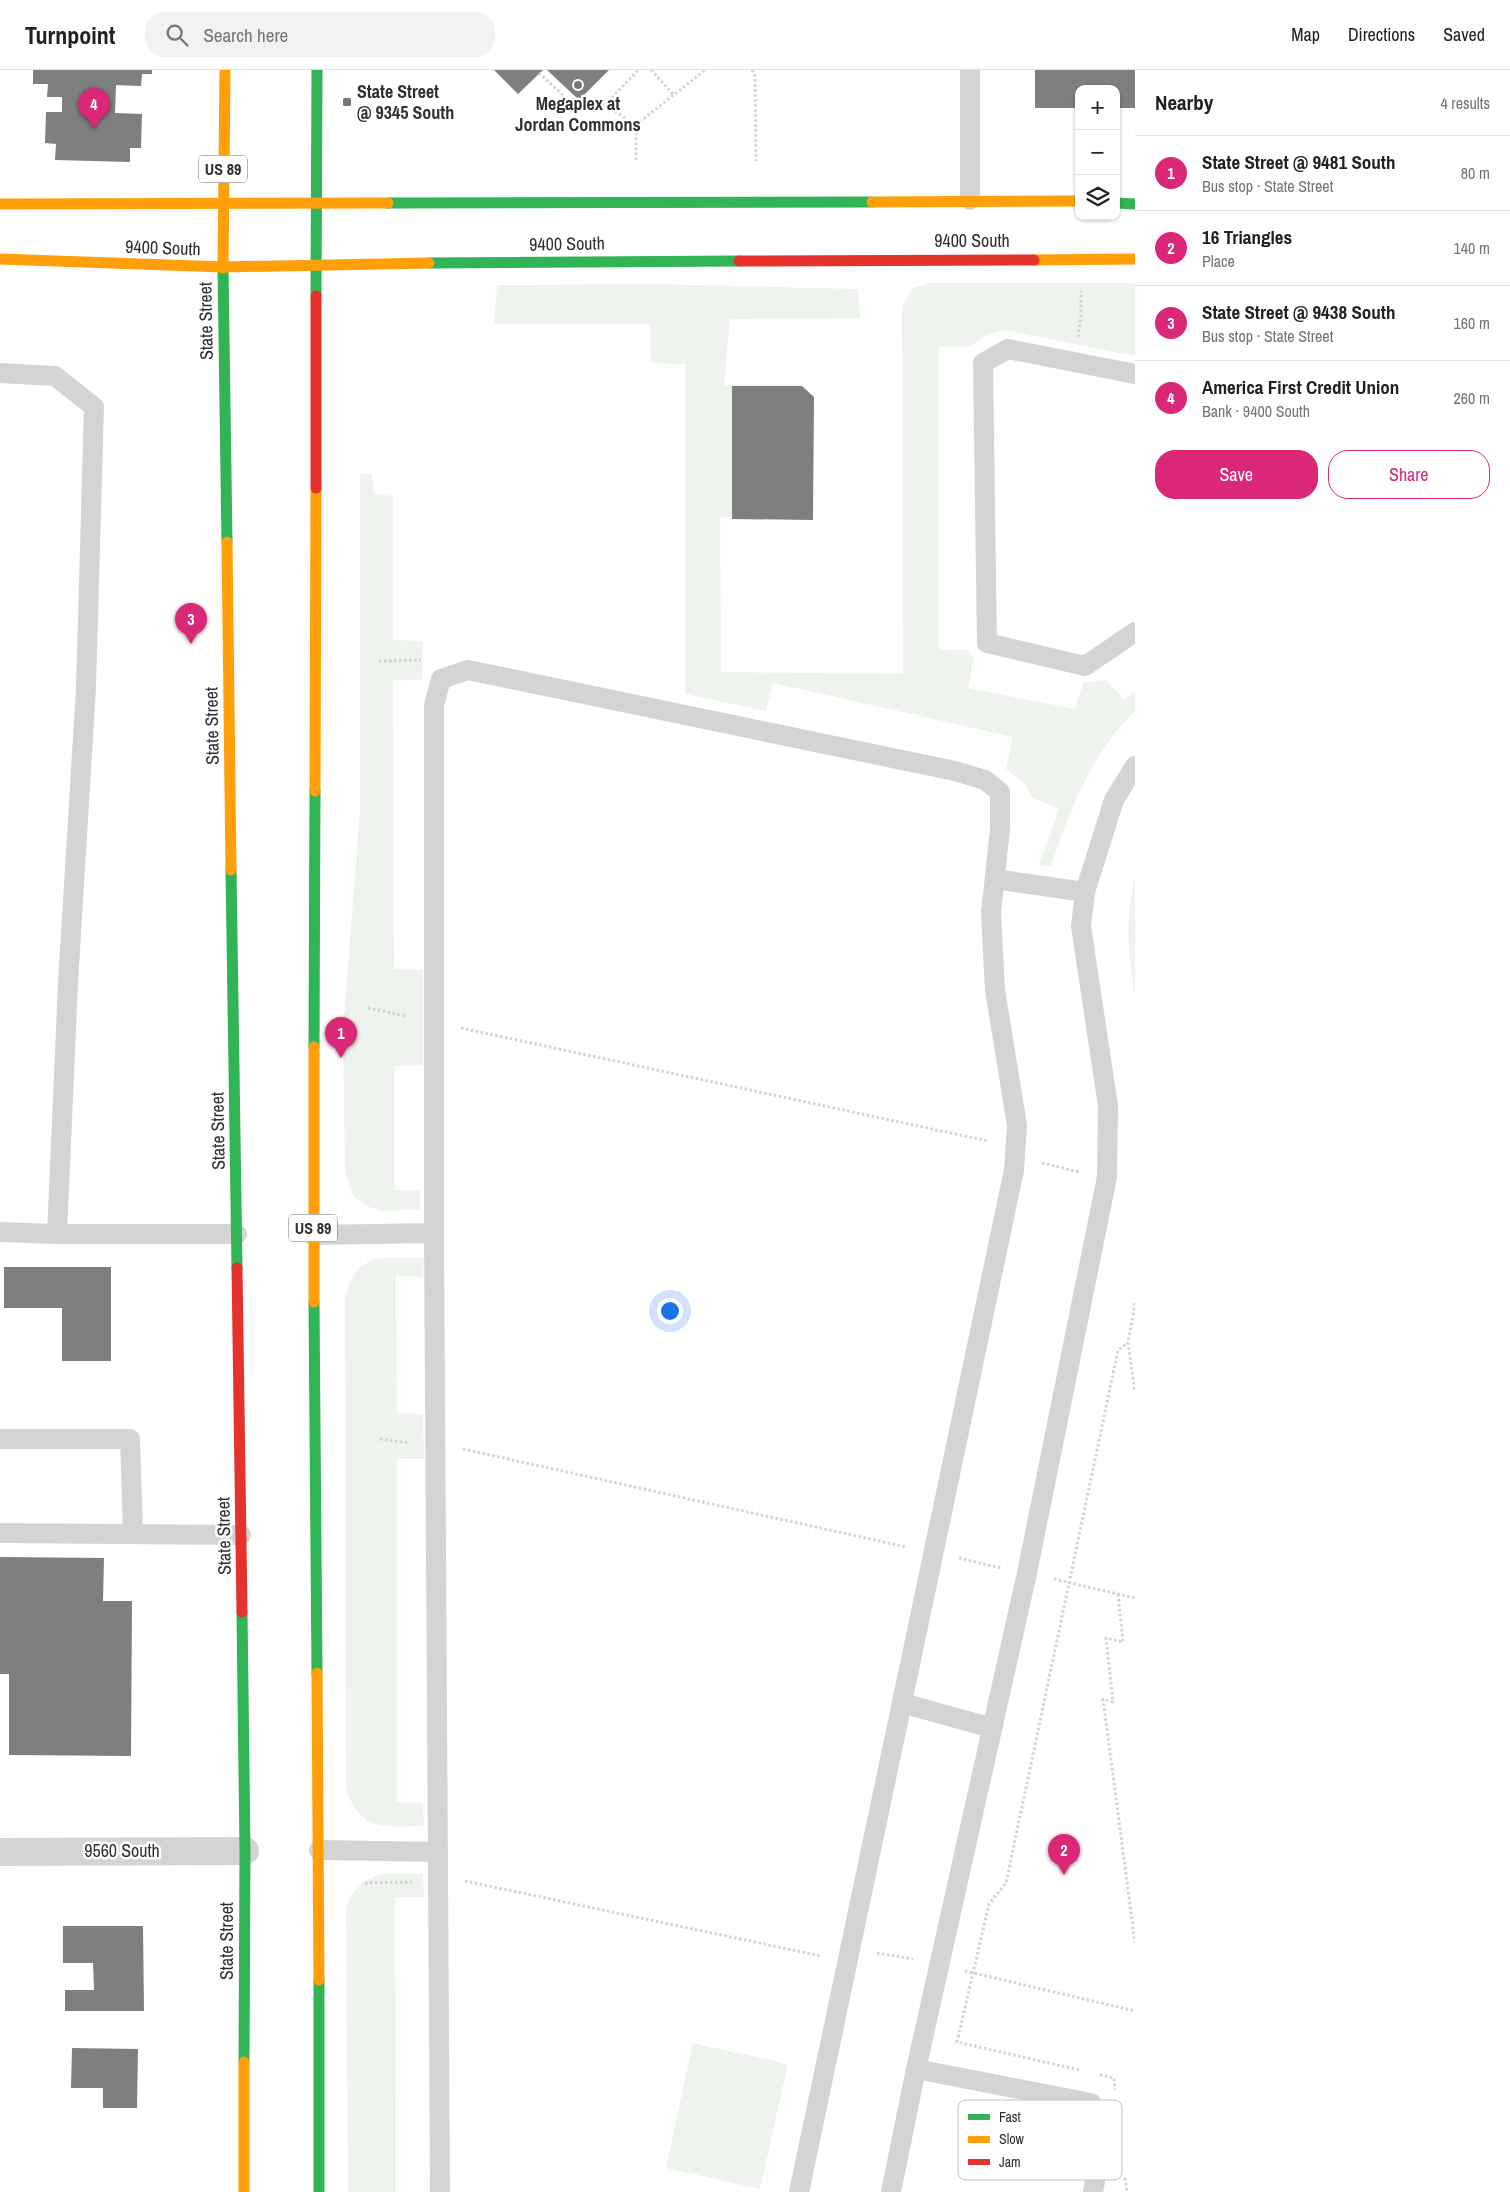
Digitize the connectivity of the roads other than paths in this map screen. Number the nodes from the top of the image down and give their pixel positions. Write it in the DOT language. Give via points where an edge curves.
graph roads {
  1 [pos="225,70"];
  2 [pos="317,70"];
  3 [pos="970,70"];
  4 [pos="970,200"];
  5 [pos="1075,201"];
  6 [pos="318,202"];
  7 [pos="1120,203"];
  8 [pos="0,204"];
  9 [pos="1135,204"];
  10 [pos="222,205"];
  11 [pos="1135,259"];
  12 [pos="0,260"];
  13 [pos="317,264"];
  14 [pos="223,268"];
  15 [pos="0,373"];
  16 [pos="1135,374"];
  17 [pos="1135,632"];
  18 [pos="1135,766"];
  19 [pos="995,879"];
  20 [pos="1084,892"];
  21 [pos="0,1232"];
  22 [pos="434,1233"];
  23 [pos="57,1234"];
  24 [pos="237,1234"];
  25 [pos="313,1235"];
  26 [pos="0,1439"];
  27 [pos="0,1534"];
  28 [pos="133,1534"];
  29 [pos="242,1535"];
  30 [pos="902,1703"];
  31 [pos="992,1728"];
  32 [pos="319,1850"];
  33 [pos="245,1851"];
  34 [pos="0,1852"];
  35 [pos="438,1852"];
  36 [pos="916,2069"];
  37 [pos="1076,2100"];
  38 [pos="244,2192"];
  39 [pos="319,2192"];
  40 [pos="440,2192"];
  41 [pos="799,2192"];
  42 [pos="891,2192"];
  1 -- 10 [label="main road, State Street / US 89"];
  2 -- 6 [label="main road, US 89"];
  3 -- 4 [label="lane"];
  4 -- 5 [label="main road"];
  4 -- 6 [label="main road"];
  6 -- 10 [label="main road"];
  6 -- 13 [label="main road, US 89"];
  7 -- 9 [label="main road"];
  8 -- 10 [label="main road"];
  10 -- 14 [label="main road, State Street / US 89"];
  11 -- 13 [label="main road, 9400 South"];
  12 -- 14 [label="main road, 9400 South"];
  13 -- 14 [label="main road, 9400 South"];
  13 -- 25 [label="main road, US 89"];
  14 -- 24 [label="main road, State Street / US 89"];
  15 -- 23 [label="lane" via="55,376 94,408 86,688"];
  16 -- 17 [label="lane" via="1008,349 983,363 987,643 1084,666"];
  18 -- 20 [label="lane" via="1114,800"];
  19 -- 20 [label="lane"];
  19 -- 22 [label="lane" via="1000,792 984,780 955,771 468,670 441,679 434,705"];
  19 -- 30 [label="lane" via="991,913 995,990 1017,1125 1016,1152"];
  20 -- 31 [label="lane" via="1081,926 1108,1106 1107,1177"];
  21 -- 23 [label="lane"];
  22 -- 25 [label="lane"];
  22 -- 35 [label="lane"];
  23 -- 24 [label="lane"];
  24 -- 29 [label="main road, State Street / US 89"];
  25 -- 32 [label="main road, US 89"];
  26 -- 28 [label="lane" via="130,1439"];
  27 -- 28 [label="lane"];
  28 -- 29 [label="lane"];
  29 -- 33 [label="main road, State Street / US 89"];
  30 -- 31 [label="lane"];
  30 -- 41 [label="lane"];
  31 -- 36 [label="lane"];
  32 -- 35 [label="lane"];
  32 -- 39 [label="main road, US 89"];
  33 -- 34 [label="street, 9560 South"];
  33 -- 38 [label="main road, State Street / US 89"];
  35 -- 40 [label="lane"];
  36 -- 37 [label="lane"];
  36 -- 42 [label="lane"];
}
